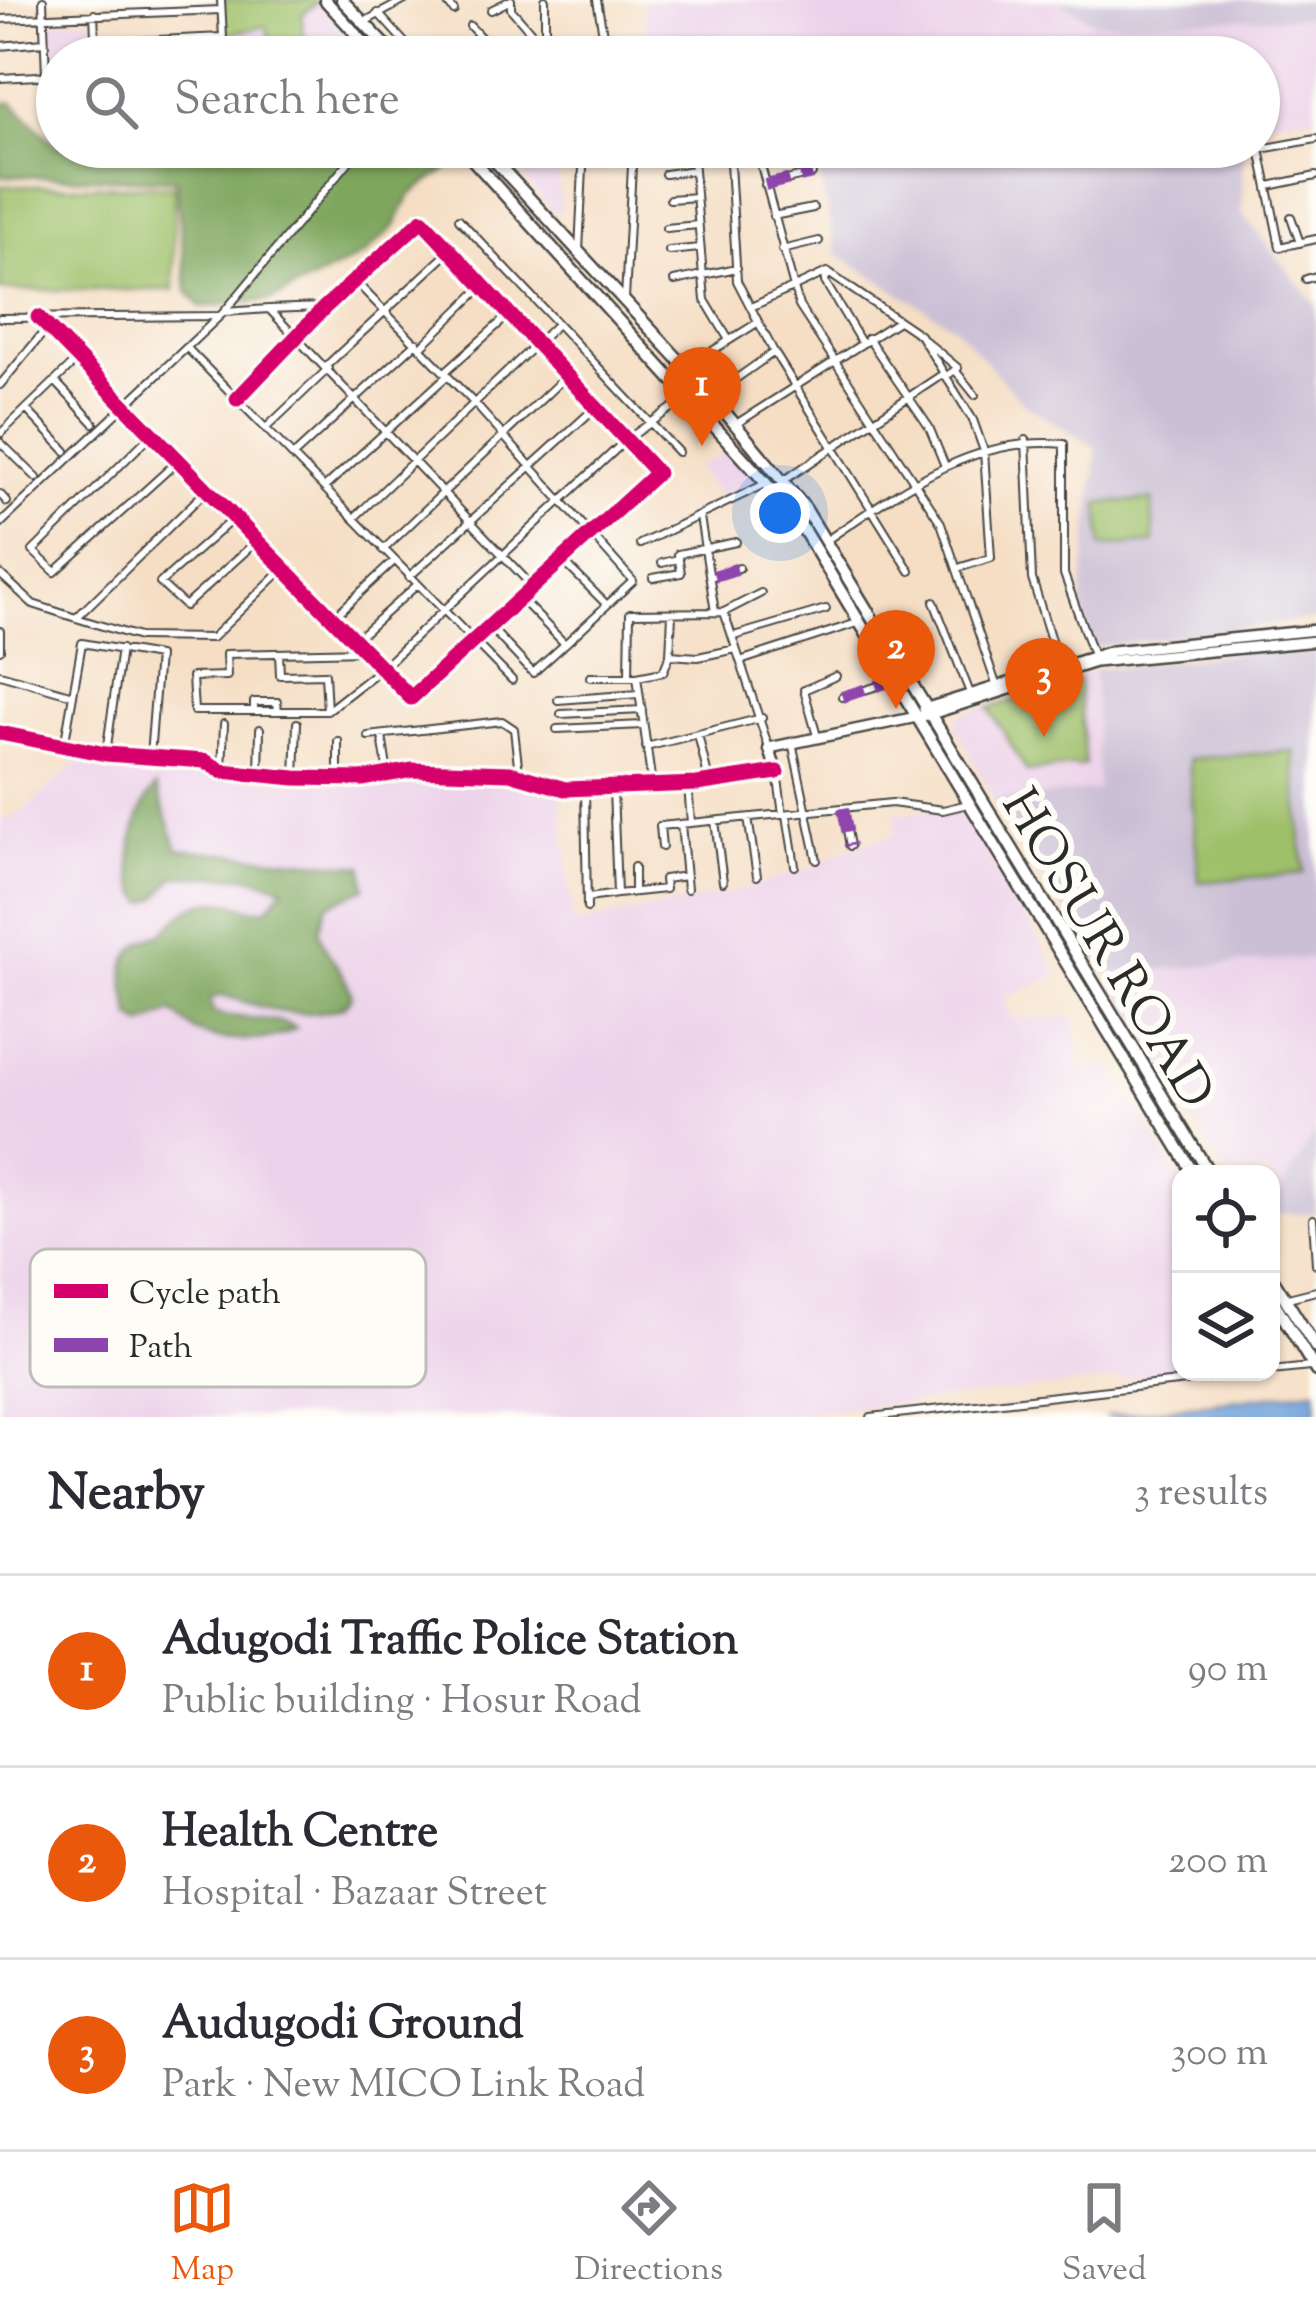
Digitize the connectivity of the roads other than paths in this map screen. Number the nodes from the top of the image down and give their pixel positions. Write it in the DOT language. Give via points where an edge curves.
graph roads {
  1 [pos="43,0"];
  2 [pos="221,0"];
  3 [pos="325,0"];
  4 [pos="342,0"];
  5 [pos="405,0"];
  6 [pos="445,0"];
  7 [pos="511,0"];
  8 [pos="545,0"];
  9 [pos="597,0"];
  10 [pos="221,10"];
  11 [pos="491,10"];
  12 [pos="454,11"];
  13 [pos="378,13"];
  14 [pos="94,14"];
  15 [pos="44,17"];
  16 [pos="0,19"];
  17 [pos="364,22"];
  18 [pos="470,26"];
  19 [pos="44,36"];
  20 [pos="95,36"];
  21 [pos="223,36"];
  22 [pos="358,36"];
  23 [pos="377,36"];
  24 [pos="399,36"];
  25 [pos="479,36"];
  26 [pos="532,36"];
  27 [pos="545,36"];
  28 [pos="603,36"];
  29 [pos="36,43"];
  30 [pos="0,46"];
  31 [pos="36,76"];
  32 [pos="0,78"];
  33 [pos="1316,139"];
  34 [pos="1280,145"];
  35 [pos="343,168"];
  36 [pos="480,168"];
  37 [pos="501,168"];
  38 [pos="583,168"];
  39 [pos="632,168"];
  40 [pos="730,168"];
  41 [pos="761,168"];
  42 [pos="1265,168"];
  43 [pos="694,170"];
  44 [pos="665,174"];
  45 [pos="812,174"];
  46 [pos="1316,176"];
  47 [pos="765,185"];
  48 [pos="1269,186"];
  49 [pos="696,197"];
  50 [pos="670,199"];
  51 [pos="813,208"];
  52 [pos="773,216"];
  53 [pos="1292,217"];
  54 [pos="459,219"];
  55 [pos="698,224"];
  56 [pos="666,228"];
  57 [pos="1316,239"];
  58 [pos="819,241"];
  59 [pos="1300,243"];
  60 [pos="700,248"];
  61 [pos="451,250"];
  62 [pos="782,250"];
  63 [pos="669,251"];
  64 [pos="579,254"];
  65 [pos="736,268"];
  66 [pos="827,272"];
  67 [pos="704,275"];
  68 [pos="1316,276"];
  69 [pos="1306,279"];
  70 [pos="354,280"];
  71 [pos="674,281"];
  72 [pos="484,285"];
  73 [pos="793,288"];
  74 [pos="625,302"];
  75 [pos="325,307"];
  76 [pos="751,307"];
  77 [pos="269,309"];
  78 [pos="385,309"];
  79 [pos="221,314"];
  80 [pos="510,314"];
  81 [pos="38,317"];
  82 [pos="0,318"];
  83 [pos="898,321"];
  84 [pos="757,322"];
  85 [pos="557,324"];
  86 [pos="48,327"];
  87 [pos="920,335"];
  88 [pos="296,336"];
  89 [pos="729,340"];
  90 [pos="864,340"];
  91 [pos="537,342"];
  92 [pos="419,344"];
  93 [pos="187,347"];
  94 [pos="774,352"];
  95 [pos="79,358"];
  96 [pos="834,359"];
  97 [pos="327,368"];
  98 [pos="685,368"];
  99 [pos="955,370"];
  100 [pos="447,374"];
  101 [pos="567,375"];
  102 [pos="944,376"];
  103 [pos="55,382"];
  104 [pos="794,384"];
  105 [pos="0,385"];
  106 [pos="707,392"];
  107 [pos="975,394"];
  108 [pos="690,397"];
  109 [pos="354,398"];
  110 [pos="908,398"];
  111 [pos="237,399"];
  112 [pos="476,405"];
  113 [pos="126,406"];
  114 [pos="596,407"];
  115 [pos="26,409"];
  116 [pos="874,421"];
  117 [pos="94,423"];
  118 [pos="736,424"];
  119 [pos="651,425"];
  120 [pos="266,428"];
  121 [pos="385,430"];
  122 [pos="153,433"];
  123 [pos="501,434"];
  124 [pos="0,438"];
  125 [pos="626,440"];
  126 [pos="1026,440"];
  127 [pos="834,446"];
  128 [pos="66,451"];
  129 [pos="984,451"];
  130 [pos="678,452"];
  131 [pos="293,456"];
  132 [pos="179,460"];
  133 [pos="414,462"];
  134 [pos="530,466"];
  135 [pos="945,466"];
  136 [pos="37,478"];
  137 [pos="768,482"];
  138 [pos="783,482"];
  139 [pos="914,484"];
  140 [pos="324,488"];
  141 [pos="208,489"];
  142 [pos="440,491"];
  143 [pos="0,494"];
  144 [pos="562,500"];
  145 [pos="7,502"];
  146 [pos="876,508"];
  147 [pos="235,517"];
  148 [pos="700,517"];
  149 [pos="354,518"];
  150 [pos="470,522"];
  151 [pos="0,524"];
  152 [pos="590,531"];
  153 [pos="257,540"];
  154 [pos="826,540"];
  155 [pos="736,542"];
  156 [pos="640,544"];
  157 [pos="707,548"];
  158 [pos="383,550"];
  159 [pos="503,556"];
  160 [pos="561,559"];
  161 [pos="678,559"];
  162 [pos="394,561"];
  163 [pos="662,563"];
  164 [pos="960,567"];
  165 [pos="284,568"];
  166 [pos="739,568"];
  167 [pos="910,571"];
  168 [pos="0,574"];
  169 [pos="714,576"];
  170 [pos="409,577"];
  171 [pos="653,578"];
  172 [pos="417,585"];
  173 [pos="532,586"];
  174 [pos="761,593"];
  175 [pos="519,597"];
  176 [pos="934,602"];
  177 [pos="607,605"];
  178 [pos="826,609"];
  179 [pos="442,612"];
  180 [pos="720,612"];
  181 [pos="672,613"];
  182 [pos="76,618"];
  183 [pos="333,618"];
  184 [pos="862,621"];
  185 [pos="490,626"];
  186 [pos="1316,630"];
  187 [pos="2,632"];
  188 [pos="734,636"];
  189 [pos="355,640"];
  190 [pos="1316,640"];
  191 [pos="473,643"];
  192 [pos="566,644"];
  193 [pos="736,649"];
  194 [pos="0,650"];
  195 [pos="122,650"];
  196 [pos="366,651"];
  197 [pos="279,653"];
  198 [pos="670,656"];
  199 [pos="1094,658"];
  200 [pos="743,660"];
  201 [pos="382,668"];
  202 [pos="1060,670"];
  203 [pos="0,674"];
  204 [pos="836,676"];
  205 [pos="590,677"];
  206 [pos="633,677"];
  207 [pos="512,680"];
  208 [pos="898,680"];
  209 [pos="997,687"];
  210 [pos="639,694"];
  211 [pos="73,695"];
  212 [pos="970,695"];
  213 [pos="842,697"];
  214 [pos="558,700"];
  215 [pos="642,710"];
  216 [pos="327,711"];
  217 [pos="924,712"];
  218 [pos="561,714"];
  219 [pos="762,718"];
  220 [pos="297,723"];
  221 [pos="224,724"];
  222 [pos="644,725"];
  223 [pos="260,729"];
  224 [pos="556,729"];
  225 [pos="0,733"];
  226 [pos="698,734"];
  227 [pos="382,735"];
  228 [pos="368,736"];
  229 [pos="817,736"];
  230 [pos="338,741"];
  231 [pos="792,742"];
  232 [pos="64,747"];
  233 [pos="646,747"];
  234 [pos="769,748"];
  235 [pos="106,754"];
  236 [pos="150,756"];
  237 [pos="222,771"];
  238 [pos="777,772"];
  239 [pos="388,774"];
  240 [pos="259,775"];
  241 [pos="519,776"];
  242 [pos="295,778"];
  243 [pos="338,778"];
  244 [pos="709,781"];
  245 [pos="652,785"];
  246 [pos="688,785"];
  247 [pos="613,786"];
  248 [pos="585,788"];
  249 [pos="971,803"];
  250 [pos="843,808"];
  251 [pos="809,813"];
  252 [pos="785,815"];
  253 [pos="748,818"];
  254 [pos="716,821"];
  255 [pos="686,824"];
  256 [pos="850,846"];
  257 [pos="662,847"];
  258 [pos="817,860"];
  259 [pos="795,866"];
  260 [pos="634,867"];
  261 [pos="686,876"];
  262 [pos="757,876"];
  263 [pos="724,882"];
  264 [pos="688,889"];
  265 [pos="634,892"];
  266 [pos="617,894"];
  267 [pos="588,898"];
  268 [pos="587,908"];
  269 [pos="1189,1165"];
  270 [pos="1204,1165"];
  271 [pos="1313,1219"];
  272 [pos="1316,1264"];
  273 [pos="1316,1291"];
  274 [pos="1280,1298"];
  275 [pos="1280,1301"];
  276 [pos="1280,1302"];
  277 [pos="1316,1348"];
  278 [pos="1315,1369"];
  279 [pos="1280,1371"];
  280 [pos="1189,1381"];
  281 [pos="871,1417"];
  1 -- 15 [label="street"];
  2 -- 10 [label="street"];
  3 -- 22 [label="main road"];
  4 -- 17 [label="main road"];
  5 -- 13 [label="street"];
  6 -- 12 [label="street"];
  7 -- 11 [label="street"];
  7 -- 26 [label="street"];
  8 -- 27 [label="street"];
  9 -- 28 [label="street"];
  10 -- 14 [label="street"];
  10 -- 21 [label="street"];
  13 -- 17 [label="street"];
  13 -- 24 [label="street"];
  14 -- 15 [label="street"];
  14 -- 20 [label="street"];
  15 -- 16 [label="street"];
  15 -- 19 [label="street"];
  17 -- 23 [label="main road"];
  18 -- 25 [label="street"];
  29 -- 30 [label="street"];
  31 -- 32 [label="street"];
  33 -- 34 [label="street"];
  35 -- 79 [label="street"];
  36 -- 108 [label="main road, HOSUR ROAD"];
  37 -- 64 [label="main road, HOSUR ROAD"];
  38 -- 64 [label="street"];
  39 -- 74 [label="street"];
  40 -- 65 [label="street"];
  41 -- 47 [label="street"];
  42 -- 48 [label="street"];
  43 -- 44 [label="street"];
  43 -- 49 [label="street"];
  45 -- 47 [label="street"];
  46 -- 48 [label="street"];
  47 -- 52 [label="street"];
  48 -- 59 [label="street" via="1280,247"];
  49 -- 50 [label="street"];
  49 -- 55 [label="street"];
  51 -- 52 [label="street"];
  52 -- 62 [label="street"];
  53 -- 59 [label="street"];
  54 -- 85 [label="street"];
  55 -- 56 [label="street"];
  55 -- 60 [label="street"];
  57 -- 59 [label="street"];
  58 -- 62 [label="street"];
  60 -- 63 [label="street"];
  60 -- 67 [label="street"];
  61 -- 70 [label="street" via="422,220"];
  61 -- 72 [label="street"];
  61 -- 78 [label="street"];
  62 -- 73 [label="street"];
  64 -- 74 [label="main road, HOSUR ROAD"];
  65 -- 67 [label="street"];
  65 -- 76 [label="street"];
  66 -- 73 [label="street"];
  66 -- 83 [label="street"];
  66 -- 90 [label="street"];
  67 -- 71 [label="street"];
  67 -- 89 [label="street" via="704,299"];
  68 -- 69 [label="street"];
  70 -- 75 [label="street"];
  70 -- 78 [label="street"];
  72 -- 80 [label="street"];
  72 -- 92 [label="street"];
  73 -- 76 [label="street"];
  73 -- 96 [label="street"];
  74 -- 98 [label="main road, HOSUR ROAD"];
  75 -- 77 [label="street"];
  75 -- 88 [label="street"];
  76 -- 84 [label="street"];
  77 -- 79 [label="street"];
  77 -- 88 [label="street"];
  78 -- 92 [label="street"];
  78 -- 97 [label="street"];
  79 -- 81 [label="street"];
  79 -- 93 [label="street"];
  80 -- 91 [label="street"];
  80 -- 100 [label="street"];
  81 -- 82 [label="street"];
  81 -- 86 [label="street"];
  83 -- 87 [label="street"];
  83 -- 90 [label="street"];
  84 -- 89 [label="street"];
  84 -- 94 [label="street"];
  85 -- 91 [label="street"];
  85 -- 119 [label="street"];
  86 -- 95 [label="street"];
  86 -- 105 [label="street"];
  87 -- 99 [label="street"];
  87 -- 102 [label="street"];
  88 -- 97 [label="street"];
  88 -- 111 [label="street"];
  89 -- 98 [label="street"];
  90 -- 96 [label="street"];
  90 -- 110 [label="street"];
  91 -- 101 [label="street"];
  91 -- 112 [label="street"];
  92 -- 100 [label="street"];
  92 -- 109 [label="street"];
  93 -- 111 [label="street"];
  93 -- 113 [label="street"];
  94 -- 104 [label="street"];
  94 -- 106 [label="street"];
  95 -- 103 [label="street"];
  95 -- 113 [label="street"];
  96 -- 104 [label="street"];
  96 -- 116 [label="street"];
  97 -- 109 [label="street"];
  97 -- 120 [label="street"];
  98 -- 106 [label="main road, HOSUR ROAD"];
  99 -- 102 [label="street"];
  99 -- 107 [label="street"];
  100 -- 112 [label="street"];
  100 -- 121 [label="street"];
  101 -- 114 [label="street"];
  101 -- 123 [label="street"];
  102 -- 110 [label="street"];
  102 -- 129 [label="street"];
  103 -- 115 [label="street"];
  103 -- 117 [label="street"];
  104 -- 118 [label="street"];
  104 -- 127 [label="street"];
  106 -- 108 [label="street"];
  106 -- 118 [label="main road, HOSUR ROAD"];
  108 -- 119 [label="street"];
  108 -- 137 [label="main road, HOSUR ROAD"];
  109 -- 121 [label="street"];
  109 -- 131 [label="street"];
  110 -- 116 [label="street"];
  110 -- 135 [label="street"];
  111 -- 120 [label="street"];
  112 -- 123 [label="street"];
  112 -- 133 [label="street"];
  113 -- 122 [label="street"];
  113 -- 151 [label="street"];
  114 -- 125 [label="street"];
  114 -- 134 [label="street"];
  115 -- 124 [label="street"];
  115 -- 128 [label="street"];
  116 -- 127 [label="street"];
  116 -- 139 [label="street"];
  118 -- 138 [label="main road, HOSUR ROAD"];
  119 -- 125 [label="street"];
  119 -- 130 [label="street"];
  120 -- 131 [label="street"];
  121 -- 133 [label="street"];
  121 -- 140 [label="street"];
  122 -- 132 [label="street"];
  122 -- 132 [label="street" via="33,551 55,572"];
  123 -- 134 [label="street"];
  123 -- 142 [label="street"];
  124 -- 136 [label="street"];
  125 -- 144 [label="street"];
  125 -- 152 [label="street" via="657,473"];
  126 -- 129 [label="street"];
  126 -- 199 [label="street" via="1064,444 1064,574"];
  126 -- 202 [label="street" via="1031,579"];
  127 -- 138 [label="street"];
  127 -- 146 [label="street"];
  129 -- 135 [label="street"];
  129 -- 164 [label="street" via="991,558"];
  131 -- 140 [label="street"];
  132 -- 141 [label="street"];
  133 -- 142 [label="street"];
  133 -- 149 [label="street"];
  134 -- 144 [label="street"];
  134 -- 150 [label="street"];
  135 -- 139 [label="street"];
  137 -- 148 [label="street"];
  137 -- 184 [label="main road, HOSUR ROAD"];
  138 -- 154 [label="main road, HOSUR ROAD"];
  139 -- 146 [label="street"];
  139 -- 164 [label="street"];
  140 -- 149 [label="street"];
  141 -- 147 [label="street"];
  141 -- 182 [label="street"];
  142 -- 150 [label="street"];
  142 -- 158 [label="street"];
  143 -- 145 [label="street"];
  144 -- 152 [label="street"];
  144 -- 159 [label="street"];
  146 -- 154 [label="street"];
  146 -- 167 [label="street"];
  147 -- 153 [label="street"];
  147 -- 153 [label="street" via="160,583 184,606"];
  148 -- 156 [label="street"];
  148 -- 157 [label="street"];
  149 -- 158 [label="street"];
  150 -- 159 [label="street"];
  150 -- 170 [label="street"];
  152 -- 160 [label="street"];
  152 -- 177 [label="street" via="634,581"];
  153 -- 165 [label="street"];
  154 -- 217 [label="main road, HOSUR ROAD"];
  155 -- 157 [label="street"];
  157 -- 161 [label="street"];
  157 -- 169 [label="street"];
  158 -- 162 [label="street"];
  159 -- 173 [label="street"];
  159 -- 179 [label="street"];
  160 -- 173 [label="street"];
  160 -- 177 [label="street"];
  161 -- 163 [label="street"];
  161 -- 171 [label="street" via="681,573"];
  162 -- 170 [label="street"];
  162 -- 183 [label="street"];
  164 -- 209 [label="street"];
  165 -- 182 [label="street" via="212,638 139,637"];
  165 -- 183 [label="street"];
  166 -- 169 [label="street"];
  168 -- 182 [label="street" via="33,604"];
  169 -- 180 [label="street"];
  170 -- 172 [label="street"];
  172 -- 179 [label="street"];
  172 -- 189 [label="street"];
  173 -- 175 [label="street"];
  174 -- 180 [label="street"];
  175 -- 185 [label="street"];
  175 -- 192 [label="street"];
  176 -- 212 [label="street"];
  177 -- 192 [label="street"];
  178 -- 188 [label="street"];
  179 -- 191 [label="street"];
  179 -- 201 [label="street"];
  180 -- 181 [label="street"];
  180 -- 188 [label="street"];
  181 -- 198 [label="street"];
  181 -- 206 [label="street" via="630,613"];
  183 -- 189 [label="street"];
  184 -- 200 [label="street"];
  184 -- 208 [label="main road, HOSUR ROAD"];
  185 -- 191 [label="street"];
  185 -- 192 [label="street" via="533,673"];
  186 -- 199 [label="street"];
  187 -- 194 [label="street"];
  188 -- 193 [label="street"];
  189 -- 196 [label="street"];
  190 -- 199 [label="street"];
  191 -- 201 [label="street" via="411,698"];
  191 -- 207 [label="street"];
  193 -- 198 [label="street"];
  193 -- 200 [label="street"];
  195 -- 211 [label="street" via="82,643"];
  195 -- 235 [label="street"];
  195 -- 236 [label="street" via="158,656"];
  196 -- 197 [label="street"];
  196 -- 201 [label="street"];
  197 -- 216 [label="street" via="280,675 326,674"];
  197 -- 216 [label="street" via="226,654 227,676 192,677 194,711"];
  198 -- 206 [label="street" via="663,672"];
  199 -- 202 [label="street"];
  200 -- 219 [label="street"];
  201 -- 216 [label="street"];
  202 -- 209 [label="street"];
  202 -- 217 [label="street"];
  203 -- 211 [label="street"];
  204 -- 229 [label="street" via="804,690"];
  205 -- 206 [label="street"];
  206 -- 210 [label="street"];
  208 -- 213 [label="street"];
  208 -- 217 [label="main road, HOSUR ROAD"];
  209 -- 212 [label="street"];
  210 -- 214 [label="street"];
  210 -- 215 [label="street"];
  211 -- 232 [label="street"];
  212 -- 217 [label="street"];
  215 -- 218 [label="street"];
  215 -- 222 [label="street"];
  217 -- 229 [label="street"];
  217 -- 249 [label="main road, HOSUR ROAD"];
  217 -- 270 [label="main road, HOSUR ROAD"];
  219 -- 226 [label="street"];
  219 -- 234 [label="street"];
  220 -- 242 [label="street"];
  221 -- 237 [label="street"];
  222 -- 224 [label="street"];
  222 -- 233 [label="street"];
  223 -- 240 [label="street"];
  225 -- 232 [label="street"];
  226 -- 233 [label="street"];
  226 -- 244 [label="street"];
  227 -- 228 [label="street"];
  227 -- 239 [label="street"];
  227 -- 241 [label="street" via="502,721 514,729"];
  229 -- 231 [label="street"];
  230 -- 243 [label="street"];
  231 -- 234 [label="street"];
  231 -- 251 [label="street"];
  232 -- 235 [label="street"];
  233 -- 245 [label="street"];
  234 -- 238 [label="street"];
  235 -- 236 [label="street"];
  236 -- 237 [label="street" via="205,761"];
  237 -- 240 [label="street"];
  238 -- 244 [label="street"];
  238 -- 252 [label="street"];
  239 -- 241 [label="street"];
  239 -- 243 [label="street"];
  240 -- 242 [label="street"];
  241 -- 248 [label="street"];
  242 -- 243 [label="street"];
  244 -- 246 [label="street"];
  245 -- 246 [label="street"];
  245 -- 247 [label="street"];
  246 -- 255 [label="street"];
  247 -- 248 [label="street"];
  247 -- 266 [label="street"];
  248 -- 267 [label="street"];
  249 -- 250 [label="street" via="943,811 892,803"];
  249 -- 269 [label="main road, HOSUR ROAD"];
  250 -- 251 [label="street"];
  250 -- 256 [label="street"];
  251 -- 252 [label="street"];
  251 -- 258 [label="street"];
  252 -- 253 [label="street"];
  252 -- 259 [label="street"];
  253 -- 254 [label="street"];
  253 -- 262 [label="street"];
  254 -- 255 [label="street"];
  254 -- 263 [label="street"];
  255 -- 257 [label="street" via="660,826"];
  255 -- 261 [label="street"];
  260 -- 265 [label="street"];
  261 -- 264 [label="street"];
  261 -- 265 [label="street" via="664,879 665,889"];
  265 -- 266 [label="street"];
  266 -- 267 [label="street"];
  267 -- 268 [label="street"];
  271 -- 272 [label="street"];
  273 -- 274 [label="street"];
  275 -- 277 [label="main road"];
  276 -- 278 [label="main road"];
  278 -- 279 [label="street"];
  280 -- 281 [label="street"];
}
